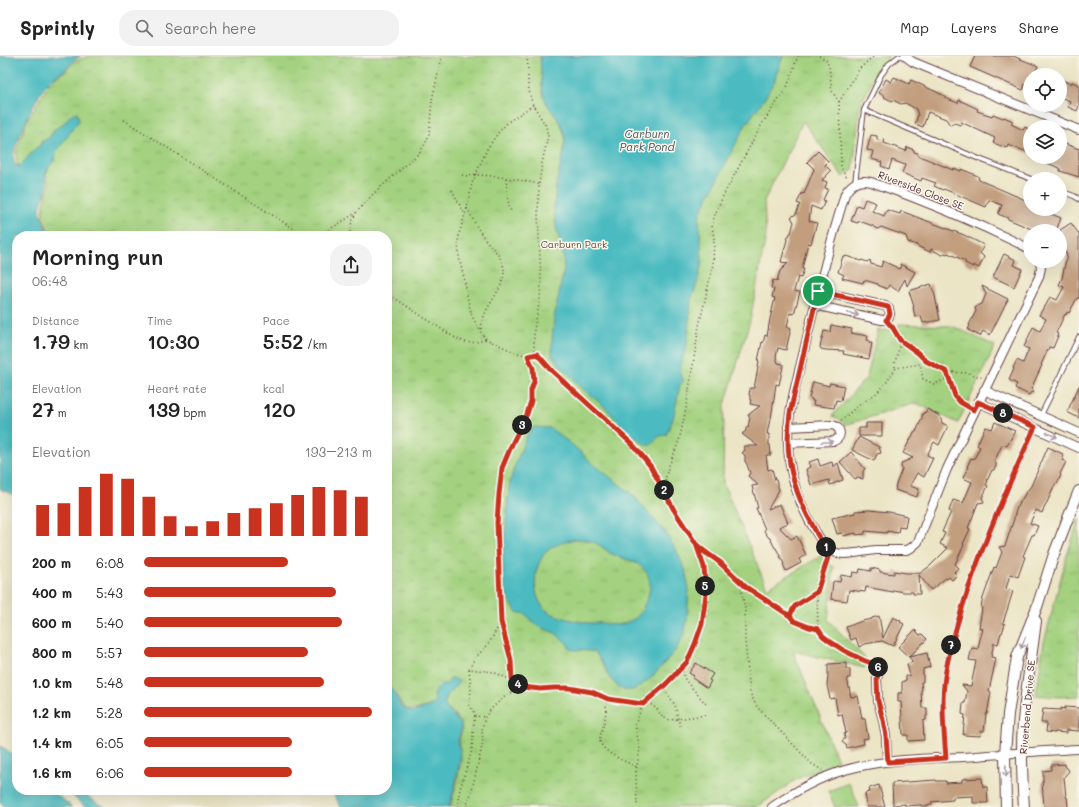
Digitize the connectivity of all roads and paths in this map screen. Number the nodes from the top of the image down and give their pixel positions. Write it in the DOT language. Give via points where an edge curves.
graph roads {
  1 [pos="442,56"];
  2 [pos="527,56"];
  3 [pos="798,56"];
  4 [pos="819,56"];
  5 [pos="874,56"];
  6 [pos="898,56"];
  7 [pos="906,56"];
  8 [pos="838,102"];
  9 [pos="533,105"];
  10 [pos="864,110"];
  11 [pos="124,120"];
  12 [pos="1079,130"];
  13 [pos="462,175"];
  14 [pos="476,175"];
  15 [pos="1023,176"];
  16 [pos="506,178"];
  17 [pos="539,184"];
  18 [pos="853,184"];
  19 [pos="452,190"];
  20 [pos="1067,194"];
  21 [pos="1079,199"];
  22 [pos="467,208"];
  23 [pos="357,212"];
  24 [pos="511,212"];
  25 [pos="465,216"];
  26 [pos="298,231"];
  27 [pos="326,231"];
  28 [pos="350,231"];
  29 [pos="1023,246"];
  30 [pos="1041,268"];
  31 [pos="818,291"];
  32 [pos="392,296"];
  33 [pos="814,305"];
  34 [pos="886,320"];
  35 [pos="480,331"];
  36 [pos="1079,336"];
  37 [pos="486,339"];
  38 [pos="900,340"];
  39 [pos="537,354"];
  40 [pos="528,356"];
  41 [pos="896,368"];
  42 [pos="947,372"];
  43 [pos="949,378"];
  44 [pos="989,381"];
  45 [pos="984,390"];
  46 [pos="978,402"];
  47 [pos="974,410"];
  48 [pos="1041,416"];
  49 [pos="788,427"];
  50 [pos="837,427"];
  51 [pos="1035,427"];
  52 [pos="1079,433"];
  53 [pos="788,443"];
  54 [pos="1079,448"];
  55 [pos="1079,491"];
  56 [pos="666,495"];
  57 [pos="696,544"];
  58 [pos="830,551"];
  59 [pos="740,582"];
  60 [pos="817,592"];
  61 [pos="1037,607"];
  62 [pos="790,616"];
  63 [pos="501,622"];
  64 [pos="818,629"];
  65 [pos="879,666"];
  66 [pos="682,667"];
  67 [pos="469,669"];
  68 [pos="512,680"];
  69 [pos="662,686"];
  70 [pos="523,687"];
  71 [pos="607,698"];
  72 [pos="643,704"];
  73 [pos="706,704"];
  74 [pos="706,715"];
  75 [pos="474,716"];
  76 [pos="485,717"];
  77 [pos="678,719"];
  78 [pos="680,726"];
  79 [pos="1079,749"];
  80 [pos="1022,753"];
  81 [pos="1005,754"];
  82 [pos="946,758"];
  83 [pos="888,762"];
  84 [pos="637,767"];
  85 [pos="831,775"];
  86 [pos="780,804"];
  87 [pos="458,807"];
  88 [pos="466,807"];
  89 [pos="638,807"];
  90 [pos="772,807"];
  91 [pos="1006,807"];
  92 [pos="1024,807"];
  1 -- 23 [label="path" via="432,100 429,135 425,144 419,153 373,194"];
  2 -- 9 [label="path" via="528,85"];
  3 -- 56 [label="path" via="787,87 762,124 714,218 713,264 699,326 682,428 666,476"];
  4 -- 8 [label="path" via="826,60 829,66 832,92"];
  5 -- 8 [label="path" via="860,68"];
  6 -- 10 [label="lane" via="881,75"];
  7 -- 12 [label="street" via="913,62"];
  8 -- 18 [label="path" via="841,167"];
  9 -- 14 [label="path" via="508,122 498,133 487,149"];
  9 -- 17 [label="path" via="546,126 548,136"];
  10 -- 15 [label="lane"];
  10 -- 18 [label="lane"];
  11 -- 26 [label="path"];
  13 -- 14 [label="path"];
  14 -- 16 [label="path"];
  14 -- 22 [label="path"];
  16 -- 17 [label="path"];
  16 -- 24 [label="path"];
  17 -- 39 [label="path" via="541,282 533,340"];
  18 -- 29 [label="street, Riverside Close SE" via="866,181 908,194"];
  18 -- 31 [label="street" via="845,194"];
  19 -- 25 [label="path"];
  20 -- 21 [label="lane"];
  22 -- 25 [label="path"];
  22 -- 35 [label="path" via="482,235 497,252 504,268 502,282 482,320"];
  23 -- 27 [label="path"];
  23 -- 28 [label="path"];
  25 -- 35 [label="path" via="459,234 459,258 472,316"];
  30 -- 44 [label="street"];
  31 -- 33 [label="street"];
  31 -- 34 [label="street" via="885,306 890,314"];
  32 -- 37 [label="path" via="463,342 477,343"];
  33 -- 34 [label="street, one-way"];
  33 -- 49 [label="street"];
  34 -- 38 [label="path"];
  35 -- 37 [label="path"];
  36 -- 48 [label="lane"];
  37 -- 40 [label="path"];
  38 -- 41 [label="path"];
  38 -- 42 [label="path" via="926,361"];
  39 -- 40 [label="path"];
  39 -- 56 [label="path" via="552,371 632,444 651,467"];
  40 -- 63 [label="path" via="533,368 534,382 531,401 502,468 499,494 497,523"];
  41 -- 43 [label="path" via="920,364 923,379 934,384"];
  41 -- 50 [label="path" via="877,393 848,413"];
  42 -- 43 [label="path"];
  42 -- 44 [label="path" via="969,373"];
  43 -- 47 [label="path" via="955,396"];
  44 -- 45 [label="street"];
  45 -- 46 [label="street"];
  45 -- 48 [label="street"];
  46 -- 47 [label="street"];
  46 -- 51 [label="street"];
  47 -- 58 [label="street" via="915,546 906,550 839,554"];
  48 -- 52 [label="street"];
  49 -- 50 [label="street"];
  49 -- 53 [label="street"];
  53 -- 50 [label="street, one-way" via="834,442 840,436"];
  51 -- 54 [label="street, one-way"];
  51 -- 82 [label="lane" via="990,531 952,643 945,677 943,714"];
  53 -- 58 [label="street" via="798,496 815,530"];
  55 -- 61 [label="street, Riverbend Drive SE" via="1054,554"];
  56 -- 57 [label="path"];
  57 -- 59 [label="path" via="720,562"];
  57 -- 66 [label="path" via="704,567 706,594 702,624 687,662"];
  58 -- 60 [label="path"];
  59 -- 62 [label="path"];
  59 -- 85 [label="path" via="745,609 750,693 757,707 812,764"];
  60 -- 62 [label="path" via="795,606"];
  60 -- 64 [label="path"];
  61 -- 80 [label="street, Riverbend Drive SE" via="1023,720"];
  61 -- 81 [label="street, Riverbend Drive SE, one-way" via="1018,656 1008,714"];
  62 -- 64 [label="path" via="794,621"];
  63 -- 67 [label="path" via="488,645 475,658"];
  63 -- 68 [label="path" via="511,660"];
  64 -- 65 [label="path" via="831,642"];
  65 -- 83 [label="street" via="878,701 886,736"];
  66 -- 69 [label="path"];
  66 -- 73 [label="path" via="685,680"];
  67 -- 68 [label="path" via="493,672"];
  67 -- 75 [label="path" via="469,705"];
  68 -- 70 [label="path"];
  69 -- 72 [label="path"];
  69 -- 77 [label="path" via="675,705"];
  70 -- 71 [label="path" via="569,688"];
  70 -- 76 [label="path" via="503,698"];
  71 -- 72 [label="path"];
  71 -- 84 [label="path" via="600,741 610,753"];
  72 -- 77 [label="path" via="650,704 662,717"];
  72 -- 84 [label="path" via="636,725 640,748"];
  74 -- 77 [label="path"];
  75 -- 76 [label="path"];
  75 -- 87 [label="path" via="472,752 461,787"];
  76 -- 88 [label="path" via="482,742"];
  77 -- 78 [label="path"];
  79 -- 80 [label="street"];
  80 -- 81 [label="street"];
  80 -- 92 [label="street, Riverbend Drive SE"];
  81 -- 82 [label="street"];
  81 -- 91 [label="street, Riverbend Drive SE, one-way"];
  82 -- 83 [label="street"];
  83 -- 85 [label="street"];
  84 -- 89 [label="path"];
  85 -- 86 [label="street" via="796,791"];
  86 -- 90 [label="street"];
}
